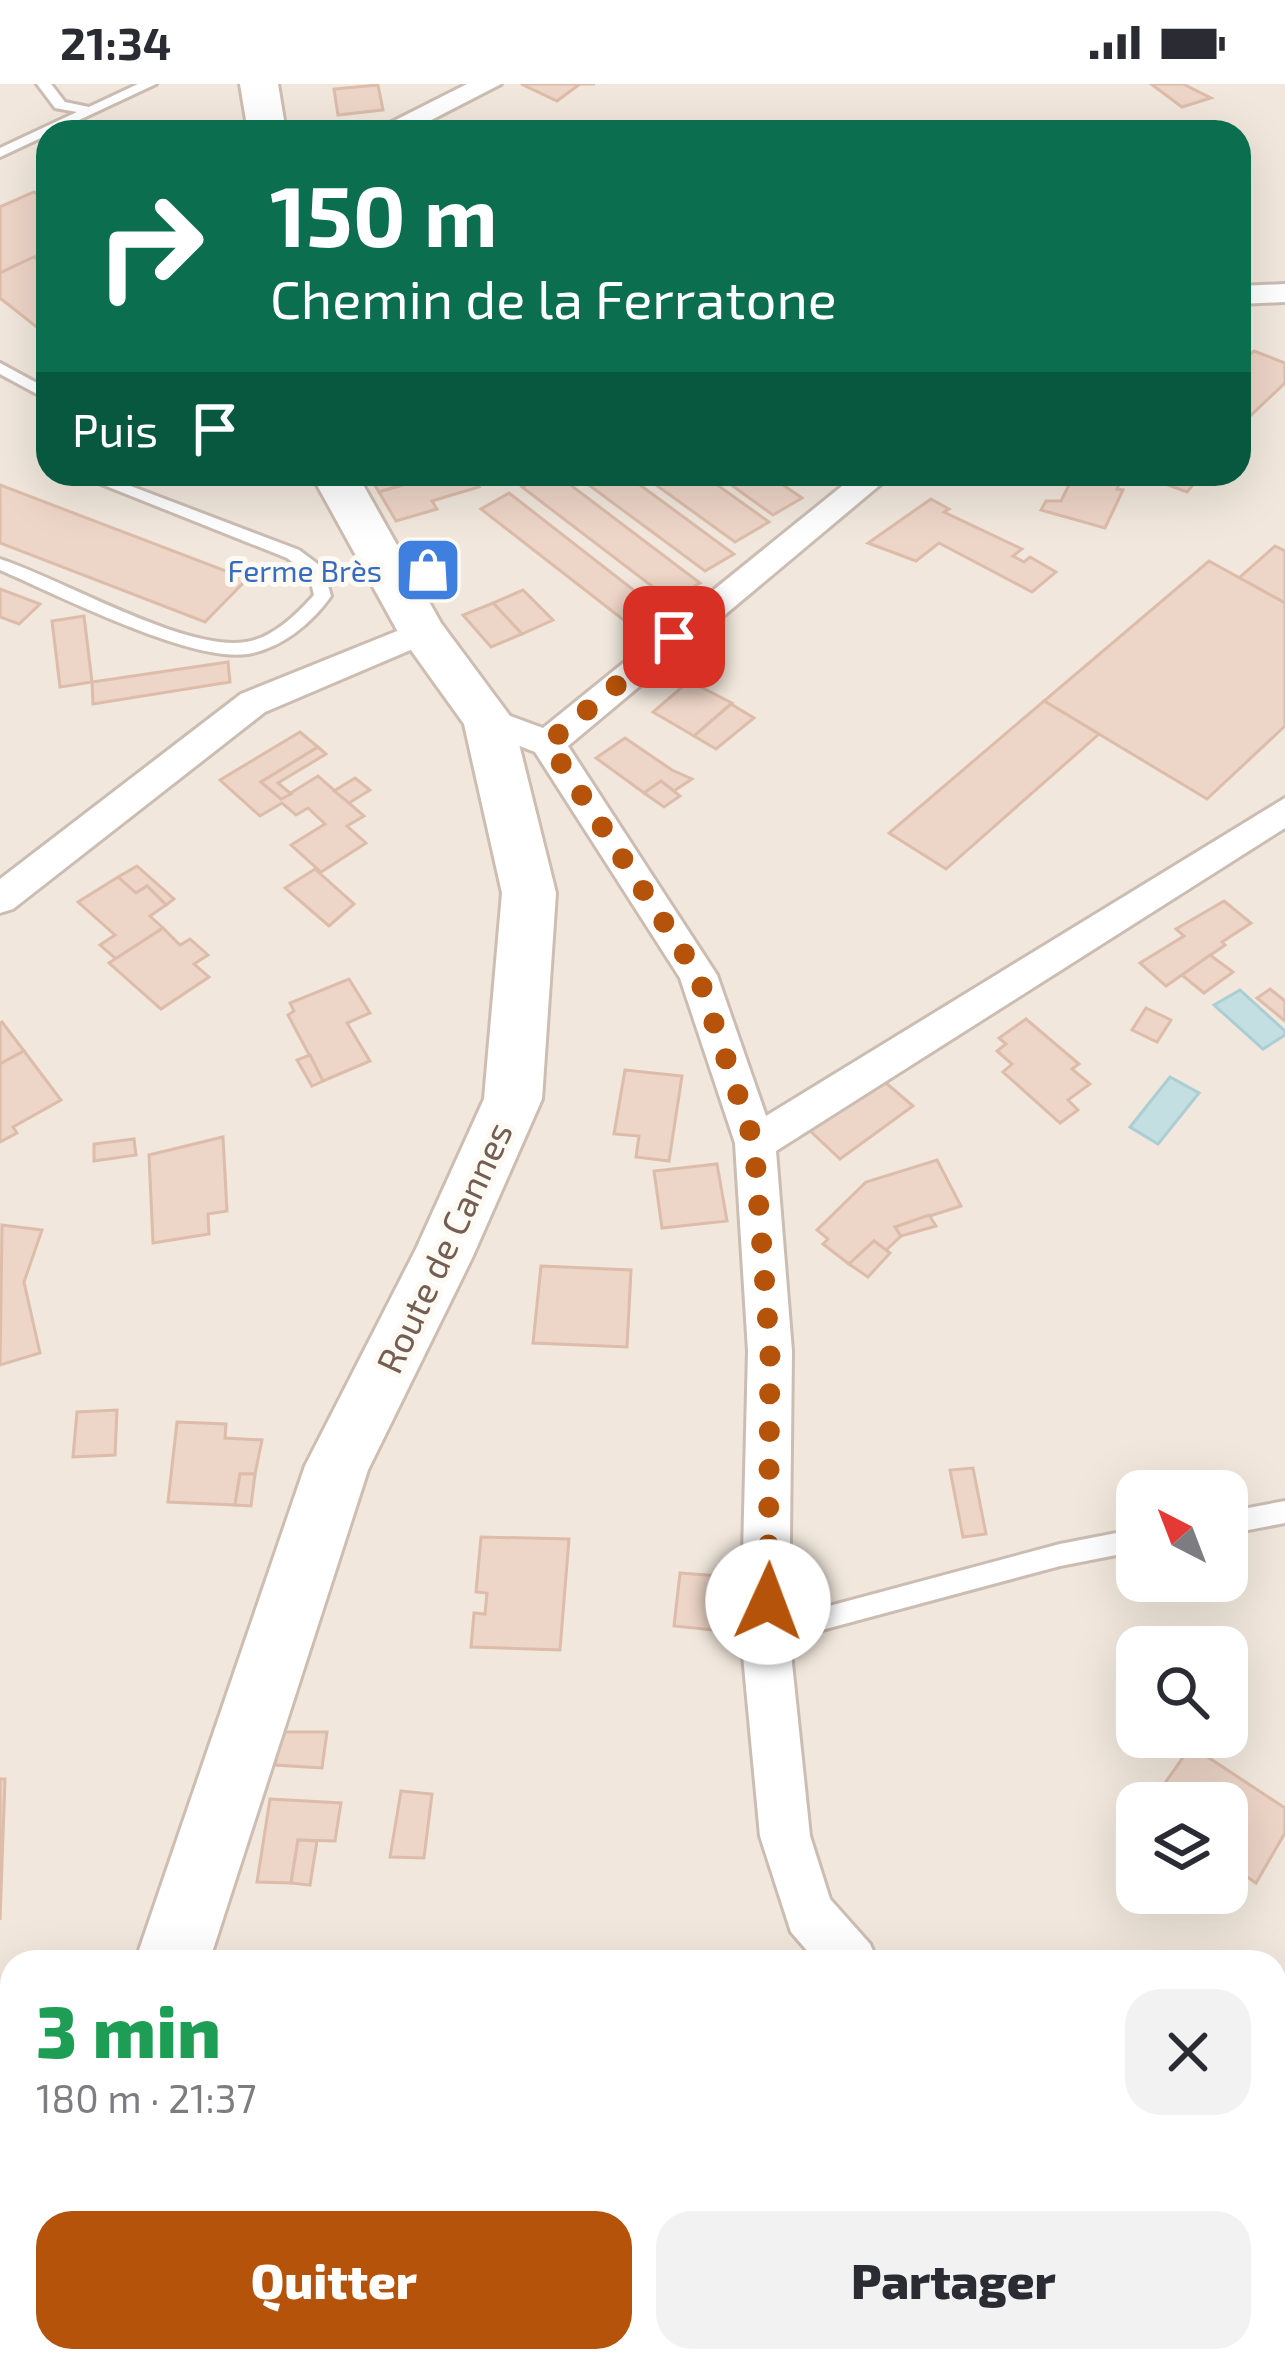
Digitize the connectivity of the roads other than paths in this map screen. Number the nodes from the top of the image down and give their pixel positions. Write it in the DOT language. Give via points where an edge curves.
graph roads {
  1 [pos="44,84"];
  2 [pos="149,84"];
  3 [pos="259,84"];
  4 [pos="488,84"];
  5 [pos="89,111"];
  6 [pos="70,120"];
  7 [pos="265,120"];
  8 [pos="412,120"];
  9 [pos="36,136"];
  10 [pos="0,153"];
  11 [pos="1285,293"];
  12 [pos="1251,294"];
  13 [pos="0,368"];
  14 [pos="36,388"];
  15 [pos="115,486"];
  16 [pos="334,486"];
  17 [pos="862,486"];
  18 [pos="0,564"];
  19 [pos="430,642"];
  20 [pos="488,720"];
  21 [pos="548,743"];
  22 [pos="1285,811"];
  23 [pos="0,899"];
  24 [pos="754,1143"];
  25 [pos="1285,1512"];
  26 [pos="1248,1519"];
  27 [pos="1116,1544"];
  28 [pos="765,1634"];
  29 [pos="176,1950"];
  30 [pos="841,1950"];
  1 -- 5 [label="lane" via="60,105"];
  2 -- 5 [label="lane"];
  3 -- 7 [label="main road"];
  4 -- 8 [label="street"];
  5 -- 6 [label="lane"];
  9 -- 10 [label="lane"];
  11 -- 12 [label="street"];
  13 -- 14 [label="lane"];
  15 -- 18 [label="lane" via="293,554 316,572 323,596 278,636 243,650 204,646"];
  16 -- 19 [label="main road, Route de Cannes"];
  17 -- 21 [label="street"];
  19 -- 20 [label="main road, Route de Cannes"];
  19 -- 23 [label="street" via="411,665 296,684 253,703"];
  20 -- 21 [label="street"];
  20 -- 29 [label="main road, Route de Cannes" via="530,893 513,1099 337,1466"];
  21 -- 24 [label="street" via="698,975"];
  22 -- 24 [label="street"];
  24 -- 28 [label="street" via="770,1352"];
  25 -- 26 [label="lane"];
  27 -- 28 [label="lane"];
  28 -- 30 [label="street" via="785,1836 809,1914"];
}
